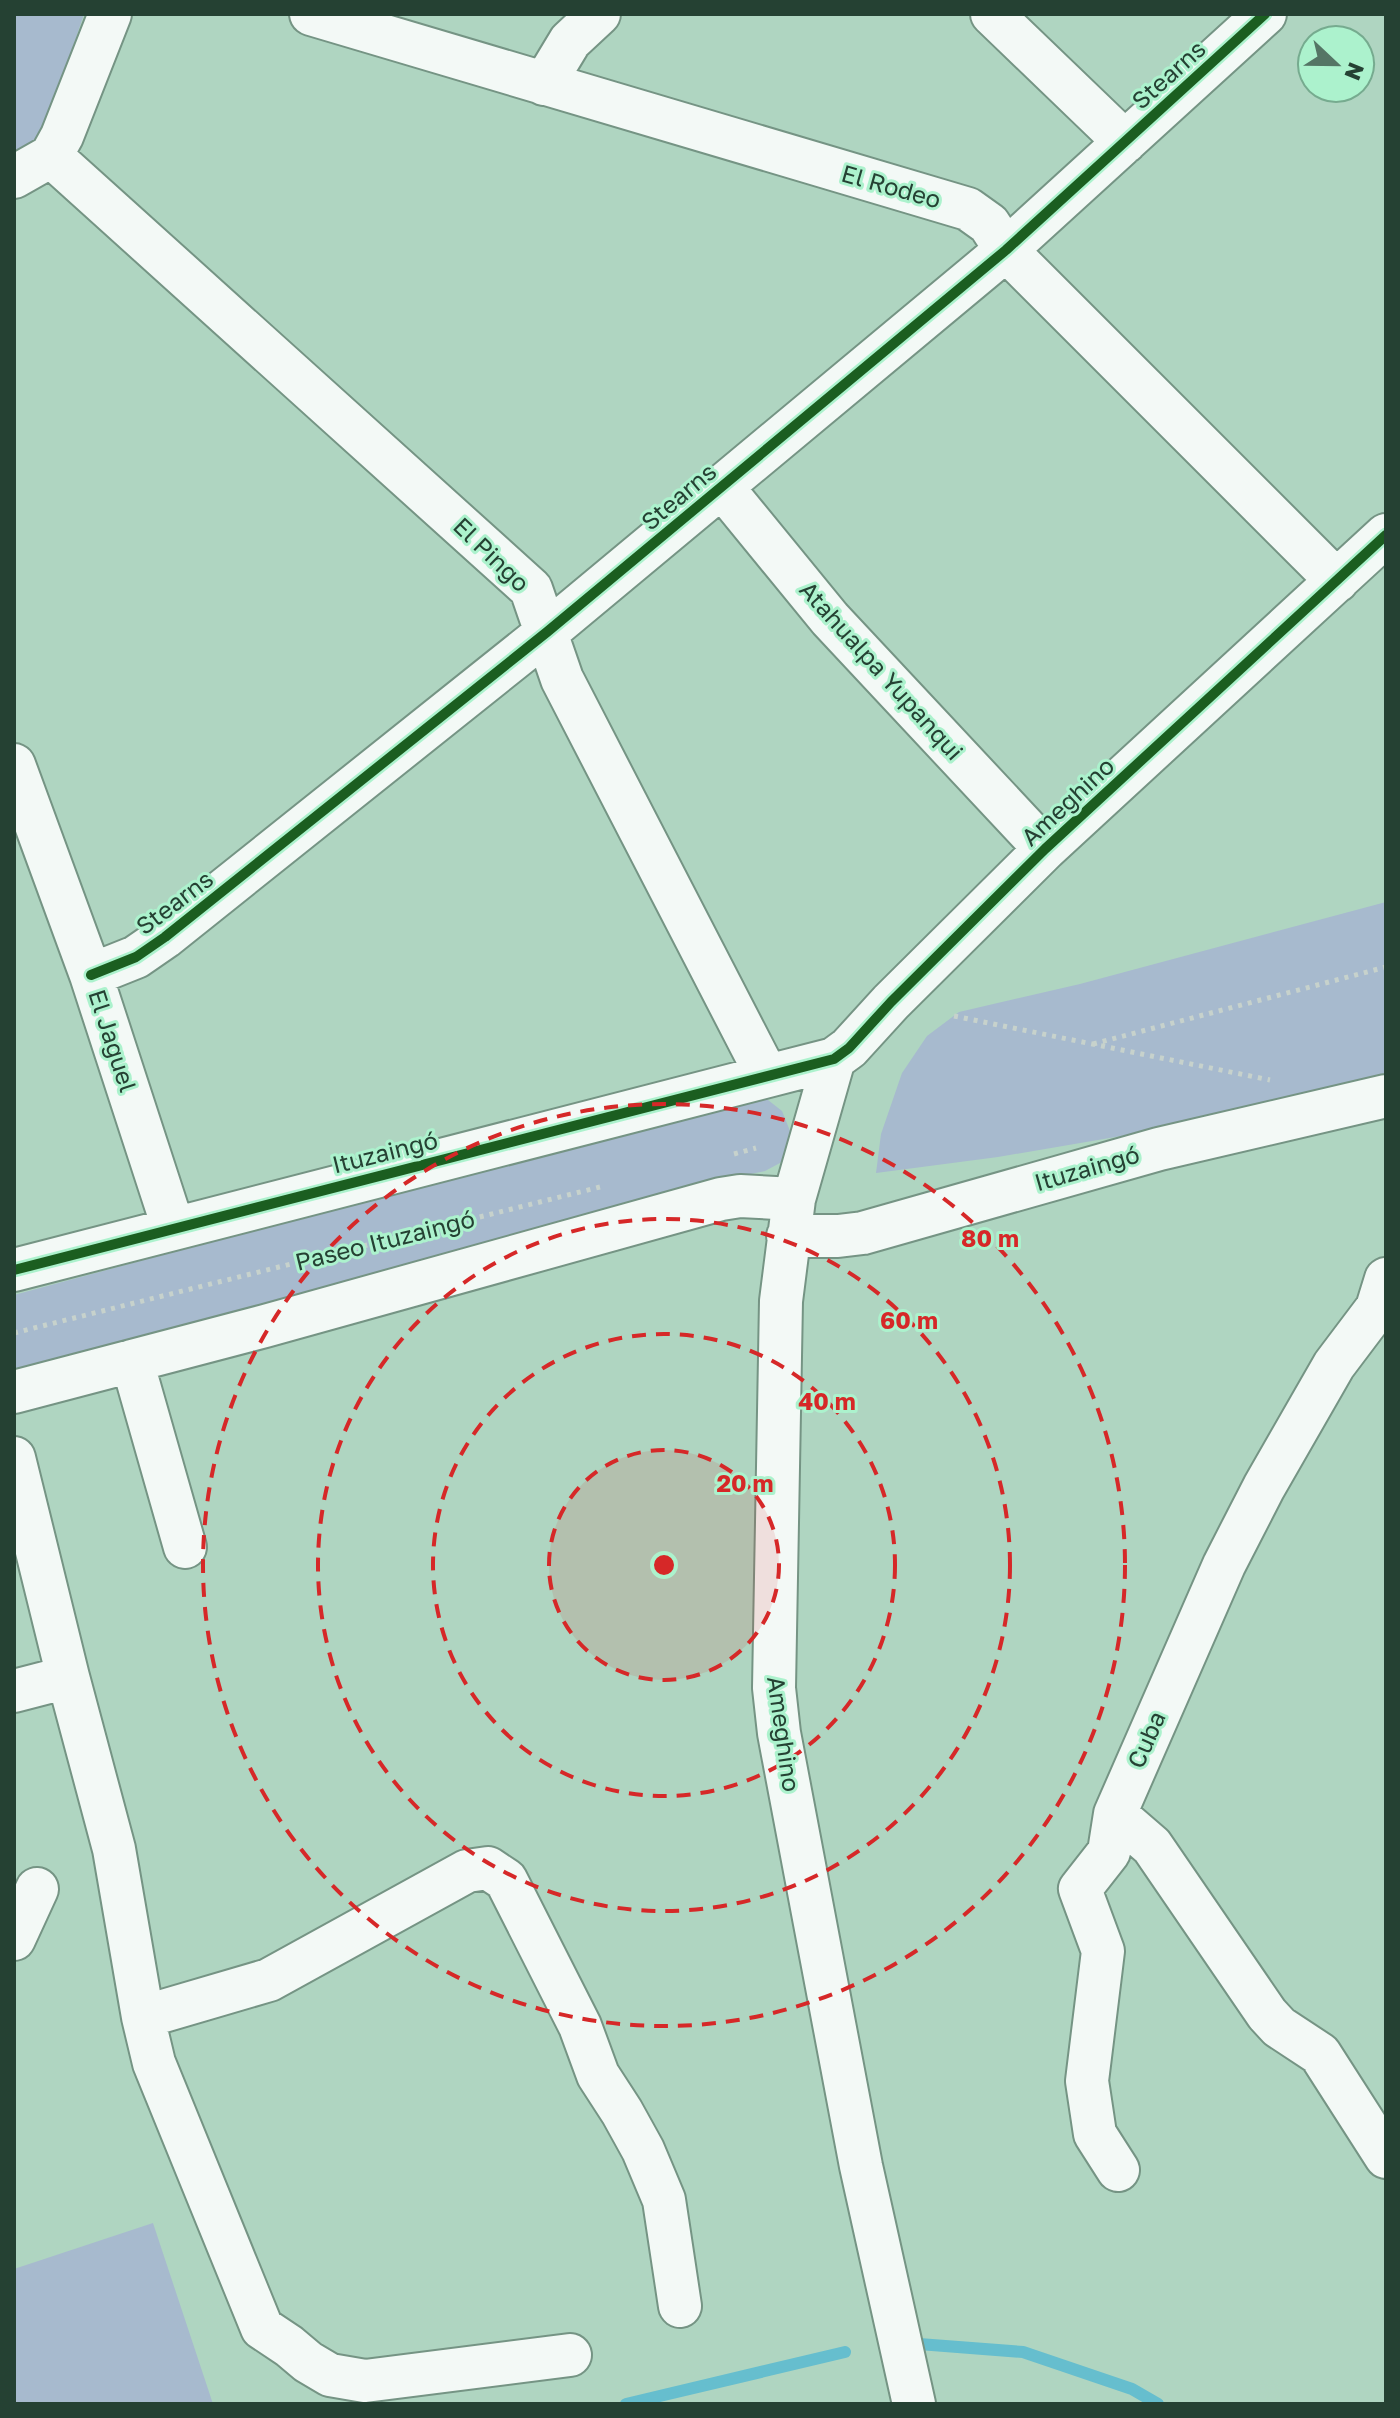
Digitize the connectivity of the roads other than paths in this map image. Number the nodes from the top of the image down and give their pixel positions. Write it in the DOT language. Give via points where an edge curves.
graph roads {
  1 [pos="110,14"];
  2 [pos="311,14"];
  3 [pos="599,14"];
  4 [pos="992,14"];
  5 [pos="1265,14"];
  6 [pos="544,84"];
  7 [pos="1125,142"];
  8 [pos="51,156"];
  9 [pos="14,177"];
  10 [pos="1006,250"];
  11 [pos="722,487"];
  12 [pos="1386,535"];
  13 [pos="1337,581"];
  14 [pos="547,632"];
  15 [pos="14,765"];
  16 [pos="1045,849"];
  17 [pos="91,975"];
  18 [pos="834,1059"];
  19 [pos="767,1076"];
  20 [pos="1386,1096"];
  21 [pos="791,1218"];
  22 [pos="173,1227"];
  23 [pos="14,1270"];
  24 [pos="1383,1302"];
  25 [pos="132,1361"];
  26 [pos="14,1392"];
  27 [pos="14,1458"];
  28 [pos="185,1547"];
  29 [pos="68,1677"];
  30 [pos="14,1691"];
  31 [pos="1115,1814"];
  32 [pos="37,1889"];
  33 [pos="14,1939"];
  34 [pos="143,2017"];
  35 [pos="1386,2157"];
  36 [pos="1118,2170"];
  37 [pos="680,2306"];
  38 [pos="570,2355"];
  39 [pos="914,2404"];
  1 -- 8 [label="street"];
  2 -- 6 [label="street, El Rodeo"];
  3 -- 6 [label="street" via="570,41"];
  4 -- 7 [label="street"];
  5 -- 7 [label="street, Stearns"];
  6 -- 10 [label="street, El Rodeo" via="968,209 989,224"];
  7 -- 10 [label="street, Stearns"];
  8 -- 9 [label="street"];
  8 -- 14 [label="street, El Pingo" via="531,589"];
  10 -- 11 [label="street, Stearns"];
  10 -- 13 [label="street, El Rodeo"];
  11 -- 14 [label="street, Stearns"];
  11 -- 16 [label="street, Atahualpa Yupanqui" via="830,619"];
  12 -- 13 [label="street, Ameghino"];
  13 -- 16 [label="street, Ameghino"];
  14 -- 17 [label="street, Stearns" via="165,937 136,957"];
  14 -- 19 [label="street, El Pingo" via="562,679"];
  15 -- 17 [label="street, El Jaguel"];
  16 -- 18 [label="street, Ameghino"];
  17 -- 22 [label="street, El Jaguel"];
  18 -- 19 [label="street, Ameghino"];
  18 -- 21 [label="street, Ameghino"];
  19 -- 22 [label="street, Ituzaingó"];
  20 -- 21 [label="street, Ituzaingó" via="1159,1149 863,1233 838,1236"];
  21 -- 25 [label="street, Ituzaingó" via="740,1196 721,1199"];
  21 -- 39 [label="street, Ameghino" via="781,1301 774,1688 861,2166"];
  22 -- 23 [label="street, Ituzaingó"];
  24 -- 31 [label="street, Cuba" via="1334,1365 1257,1500"];
  25 -- 26 [label="street, Ituzaingó"];
  25 -- 28 [label="street"];
  27 -- 29 [label="street"];
  29 -- 30 [label="street"];
  29 -- 34 [label="street" via="114,1849"];
  31 -- 35 [label="street" via="1152,1846 1267,2014 1320,2054"];
  31 -- 36 [label="street, Cuba" via="1109,1852 1080,1889 1103,1951 1087,2081 1095,2134"];
  32 -- 33 [label="street"];
  34 -- 37 [label="street" via="269,1980 467,1871 488,1868 506,1880 580,2026 598,2075 659,2183"];
  34 -- 38 [label="street" via="154,2063 262,2328 330,2375 365,2381"];
}
